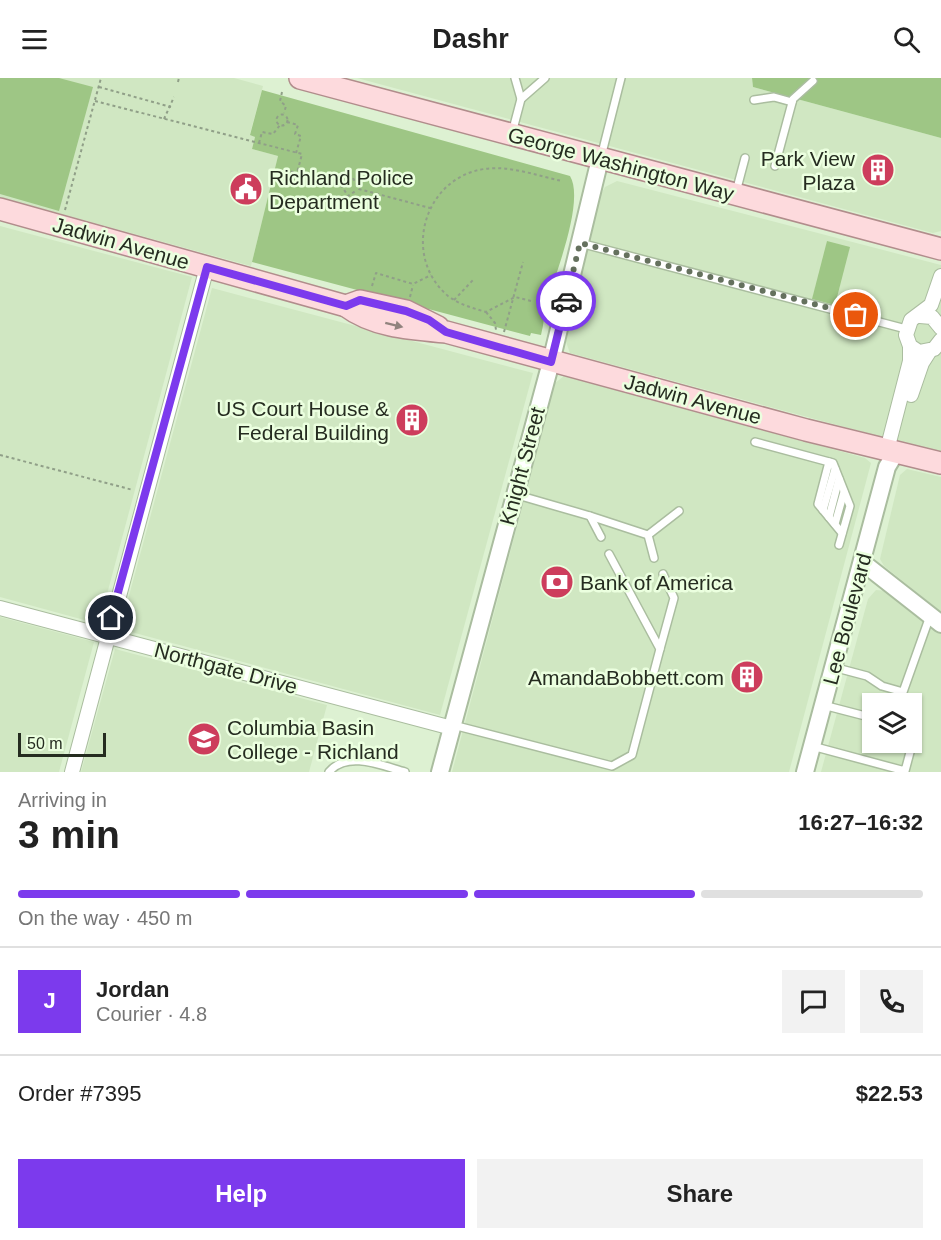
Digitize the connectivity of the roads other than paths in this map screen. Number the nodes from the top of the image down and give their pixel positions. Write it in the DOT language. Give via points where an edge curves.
graph roads {
  1 [pos="300,78"];
  2 [pos="514,78"];
  3 [pos="545,78"];
  4 [pos="621,78"];
  5 [pos="813,81"];
  6 [pos="521,99"];
  7 [pos="754,100"];
  8 [pos="792,102"];
  9 [pos="511,135"];
  10 [pos="745,158"];
  11 [pos="600,159"];
  12 [pos="775,166"];
  13 [pos="736,195"];
  14 [pos="0,209"];
  15 [pos="580,243"];
  16 [pos="941,249"];
  17 [pos="207,267"];
  18 [pos="941,276"];
  19 [pos="920,316"];
  20 [pos="941,328"];
  21 [pos="906,329"];
  22 [pos="941,340"];
  23 [pos="910,346"];
  24 [pos="929,352"];
  25 [pos="551,362"];
  26 [pos="755,442"];
  27 [pos="890,456"];
  28 [pos="829,462"];
  29 [pos="941,463"];
  30 [pos="835,469"];
  31 [pos="839,479"];
  32 [pos="844,492"];
  33 [pos="514,494"];
  34 [pos="823,510"];
  35 [pos="679,511"];
  36 [pos="590,516"];
  37 [pos="829,517"];
  38 [pos="835,524"];
  39 [pos="842,533"];
  40 [pos="648,535"];
  41 [pos="601,537"];
  42 [pos="839,545"];
  43 [pos="609,554"];
  44 [pos="654,558"];
  45 [pos="862,562"];
  46 [pos="663,574"];
  47 [pos="0,608"];
  48 [pos="936,620"];
  49 [pos="106,636"];
  50 [pos="660,650"];
  51 [pos="834,667"];
  52 [pos="823,705"];
  53 [pos="862,715"];
  54 [pos="452,727"];
  55 [pos="812,746"];
  56 [pos="909,753"];
  57 [pos="72,772"];
  58 [pos="329,772"];
  59 [pos="405,772"];
  60 [pos="440,772"];
  61 [pos="805,772"];
  1 -- 9 [label="main road, George Washington Way"];
  2 -- 6 [label="lane"];
  3 -- 6 [label="lane"];
  4 -- 11 [label="lane"];
  5 -- 8 [label="lane"];
  6 -- 9 [label="lane"];
  7 -- 8 [label="lane" via="774,97"];
  8 -- 12 [label="lane"];
  9 -- 11 [label="main road, George Washington Way"];
  10 -- 13 [label="lane"];
  11 -- 13 [label="main road, George Washington Way"];
  11 -- 15 [label="street, Knight Street"];
  13 -- 16 [label="main road, George Washington Way"];
  14 -- 17 [label="main road, Jadwin Avenue"];
  15 -- 21 [label="lane"];
  15 -- 25 [label="street, Knight Street"];
  17 -- 25 [label="main road, Jadwin Avenue" via="346,306 360,300 406,311 446,332"];
  17 -- 49 [label="street"];
  18 -- 19 [label="street" via="932,305"];
  19 -- 20 [label="street" via="932,317"];
  19 -- 21 [label="street" via="911,320"];
  21 -- 23 [label="street, Lee Boulevard"];
  22 -- 24 [label="street, Lee Boulevard"];
  23 -- 24 [label="street" via="919,352"];
  23 -- 27 [label="street, Lee Boulevard"];
  24 -- 27 [label="street, Lee Boulevard" via="916,378"];
  25 -- 27 [label="main road, Jadwin Avenue"];
  25 -- 33 [label="street, Knight Street"];
  26 -- 28 [label="lane"];
  27 -- 29 [label="main road, Jadwin Avenue"];
  27 -- 45 [label="street, Lee Boulevard"];
  28 -- 30 [label="lane"];
  28 -- 34 [label="lane" via="818,504"];
  30 -- 31 [label="lane"];
  30 -- 34 [label="lane"];
  31 -- 32 [label="lane"];
  31 -- 37 [label="lane"];
  32 -- 38 [label="lane"];
  32 -- 39 [label="lane" via="850,506"];
  33 -- 36 [label="lane"];
  33 -- 54 [label="street, Knight Street"];
  34 -- 37 [label="lane"];
  35 -- 40 [label="lane"];
  36 -- 40 [label="lane"];
  36 -- 41 [label="lane"];
  37 -- 38 [label="lane"];
  38 -- 39 [label="lane"];
  39 -- 42 [label="lane"];
  40 -- 44 [label="lane"];
  43 -- 50 [label="lane"];
  45 -- 48 [label="street"];
  45 -- 51 [label="street, Lee Boulevard"];
  46 -- 50 [label="lane" via="674,598"];
  47 -- 49 [label="street, Northgate Drive"];
  48 -- 51 [label="lane" via="903,692"];
  49 -- 54 [label="street, Northgate Drive"];
  49 -- 57 [label="street"];
  50 -- 54 [label="lane" via="632,755 612,766"];
  51 -- 52 [label="street, Lee Boulevard"];
  52 -- 53 [label="lane"];
  52 -- 55 [label="street, Lee Boulevard"];
  54 -- 60 [label="street, Knight Street"];
  55 -- 56 [label="lane" via="904,771"];
  55 -- 61 [label="street, Lee Boulevard"];
  58 -- 59 [label="lane" via="339,763 356,761"];
}
